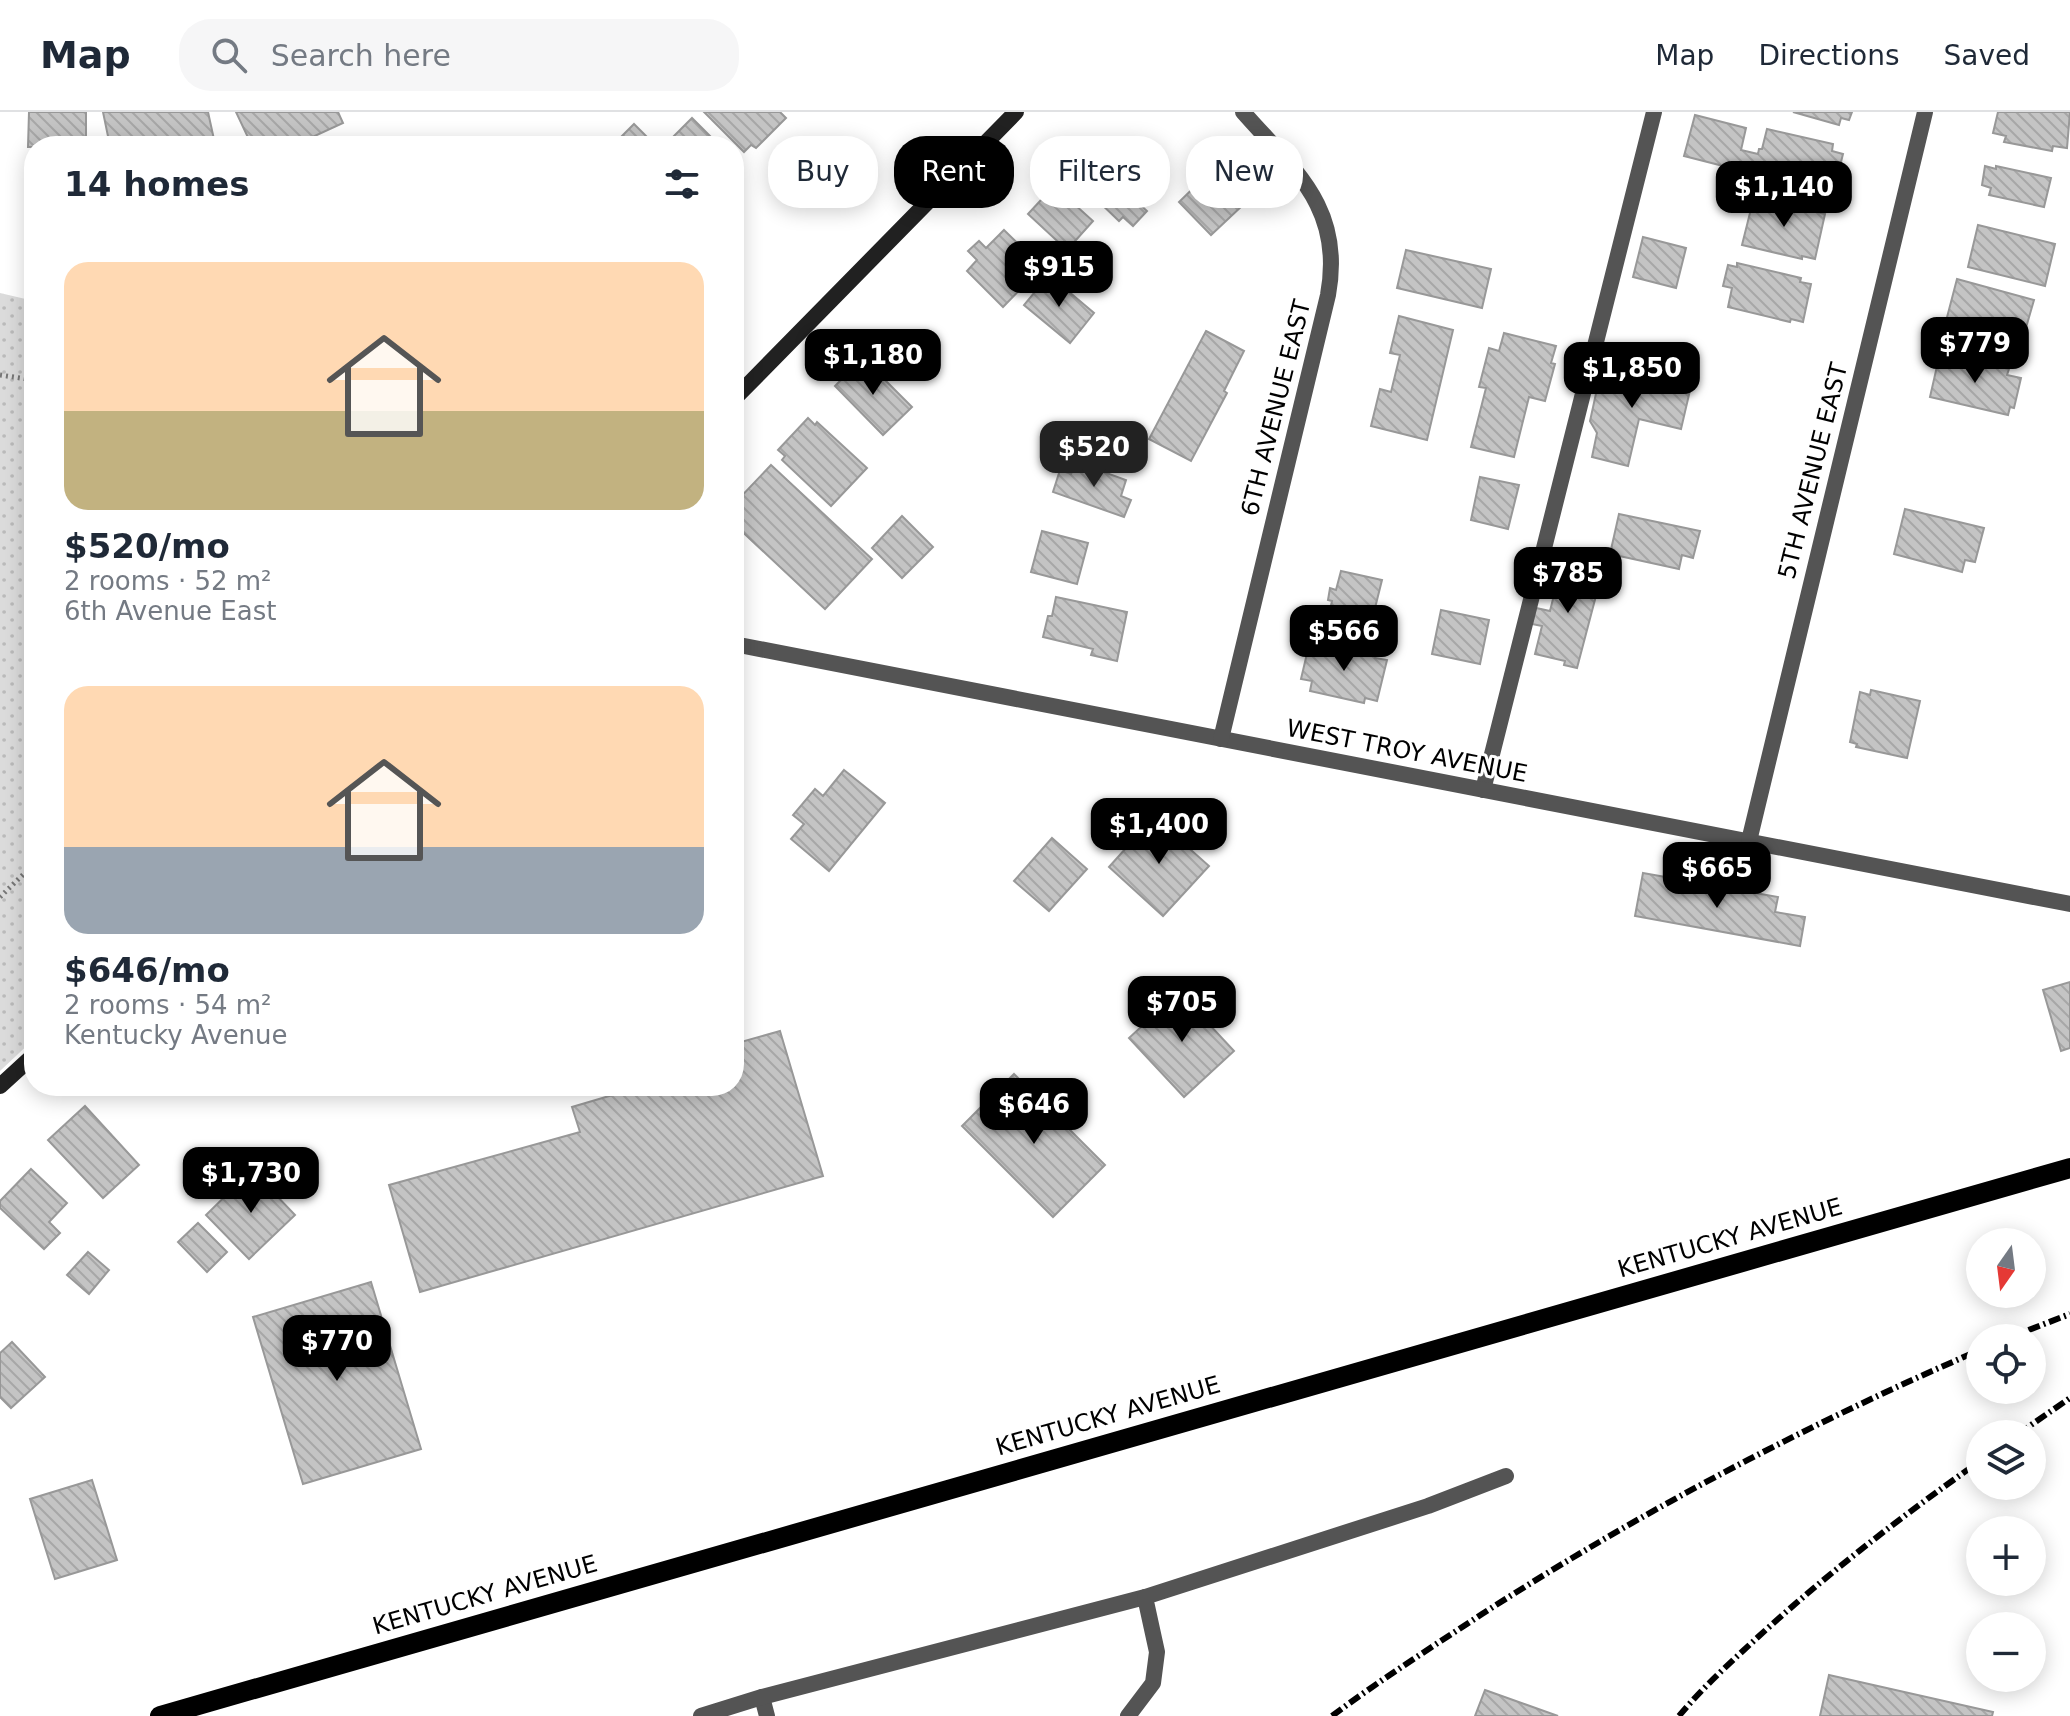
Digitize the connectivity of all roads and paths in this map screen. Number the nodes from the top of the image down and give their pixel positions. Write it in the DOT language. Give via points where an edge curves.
graph roads {
  1 [pos="1016,112"];
  2 [pos="1243,112"];
  3 [pos="1654,112"];
  4 [pos="1925,112"];
  5 [pos="0,375"];
  6 [pos="24,379"];
  7 [pos="744,389"];
  8 [pos="744,646"];
  9 [pos="1221,739"];
  10 [pos="1483,790"];
  11 [pos="1749,841"];
  12 [pos="24,874"];
  13 [pos="0,897"];
  14 [pos="2070,904"];
  15 [pos="24,1064"];
  16 [pos="0,1086"];
  17 [pos="2070,1168"];
  18 [pos="1506,1476"];
  19 [pos="1145,1597"];
  20 [pos="762,1697"];
  21 [pos="160,1716"];
  22 [pos="701,1716"];
  23 [pos="767,1716"];
  24 [pos="1128,1716"];
  1 -- 7 [label="main road"];
  2 -- 9 [label="street, 6TH AVENUE EAST" via="1316,198 1327,224 1332,264"];
  3 -- 10 [label="street"];
  4 -- 11 [label="street, 5TH AVENUE EAST"];
  5 -- 6 [label="path"];
  8 -- 9 [label="street, WEST TROY AVENUE"];
  9 -- 10 [label="street, WEST TROY AVENUE"];
  10 -- 11 [label="street, WEST TROY AVENUE"];
  11 -- 14 [label="street, WEST TROY AVENUE"];
  12 -- 13 [label="path"];
  15 -- 16 [label="main road"];
  17 -- 21 [label="main road, KENTUCKY AVENUE"];
  18 -- 19 [label="street"];
  19 -- 20 [label="street"];
  19 -- 24 [label="street" via="1157,1652 1153,1683"];
  20 -- 22 [label="street"];
  20 -- 23 [label="street"];
}
